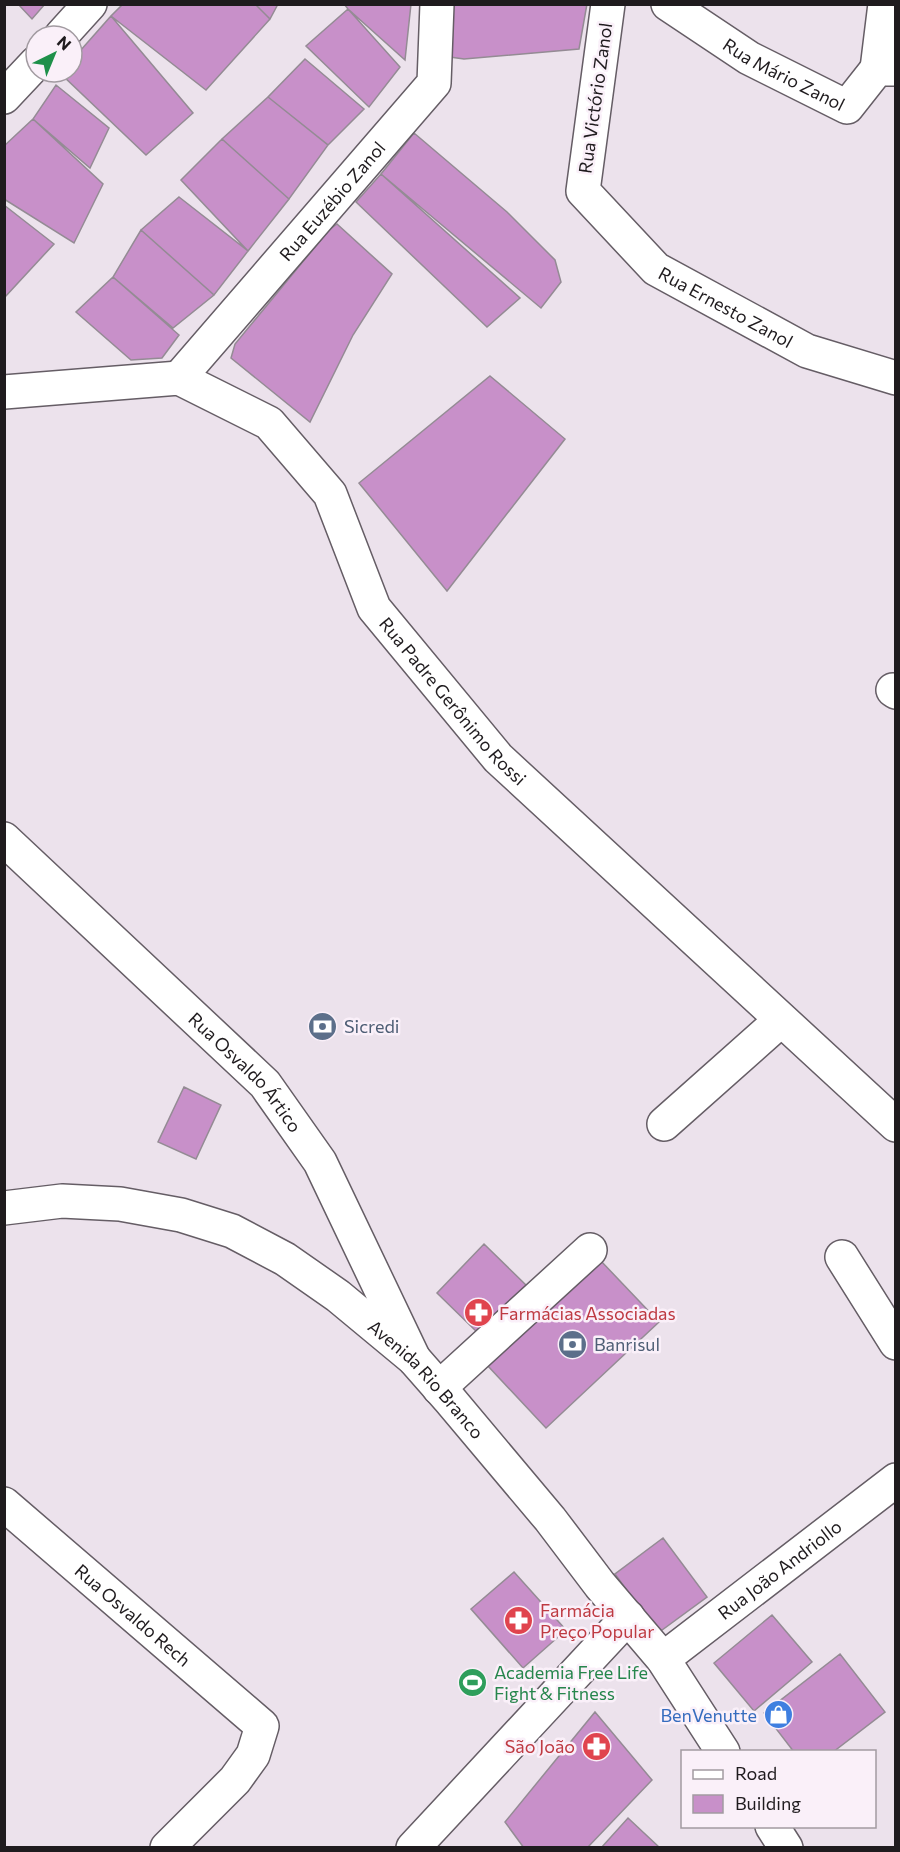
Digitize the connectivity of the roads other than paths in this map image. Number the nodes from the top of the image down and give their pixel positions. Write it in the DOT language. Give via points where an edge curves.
graph roads {
  1 [pos="90,4"];
  2 [pos="437,4"];
  3 [pos="608,4"];
  4 [pos="668,4"];
  5 [pos="885,4"];
  6 [pos="72,24"];
  7 [pos="886,69"];
  8 [pos="24,76"];
  9 [pos="4,97"];
  10 [pos="583,191"];
  11 [pos="179,378"];
  12 [pos="896,378"];
  13 [pos="4,392"];
  14 [pos="4,839"];
  15 [pos="781,1020"];
  16 [pos="664,1124"];
  17 [pos="896,1125"];
  18 [pos="4,1208"];
  19 [pos="590,1250"];
  20 [pos="843,1257"];
  21 [pos="896,1342"];
  22 [pos="414,1359"];
  23 [pos="439,1388"];
  24 [pos="896,1480"];
  25 [pos="4,1504"];
  26 [pos="628,1617"];
  27 [pos="663,1659"];
  28 [pos="722,1750"];
  29 [pos="773,1828"];
  30 [pos="167,1848"];
  31 [pos="413,1848"];
  32 [pos="786,1848"];
  1 -- 6 [label="street"];
  2 -- 11 [label="street, Rua Euzébio Zanol" via="434,83"];
  3 -- 10 [label="street, Rua Victório Zanol"];
  4 -- 7 [label="street, Rua Mário Zanol" via="749,58 847,107"];
  5 -- 7 [label="street"];
  8 -- 9 [label="street"];
  10 -- 12 [label="street, Rua Ernesto Zanol" via="656,269 807,351"];
  11 -- 13 [label="street"];
  11 -- 15 [label="street, Rua Padre Gerônimo Rossi" via="269,423 330,494 374,608 498,758"];
  14 -- 22 [label="street, Rua Osvaldo Ártico" via="265,1084 320,1162"];
  15 -- 16 [label="street"];
  15 -- 17 [label="street, Rua Padre Gerônimo Rossi"];
  18 -- 22 [label="street, Avenida Rio Branco" via="62,1201 120,1204 181,1215 232,1231 285,1259 338,1296"];
  19 -- 23 [label="street"];
  20 -- 21 [label="street"];
  22 -- 23 [label="street, Avenida Rio Branco"];
  23 -- 26 [label="street, Avenida Rio Branco"];
  24 -- 27 [label="street, Rua João Andriollo"];
  25 -- 30 [label="street, Rua Osvaldo Rech" via="262,1726 253,1755 235,1780"];
  26 -- 27 [label="street, Avenida Rio Branco"];
  26 -- 31 [label="street"];
  27 -- 28 [label="street, Avenida Rio Branco"];
  29 -- 32 [label="street"];
}
